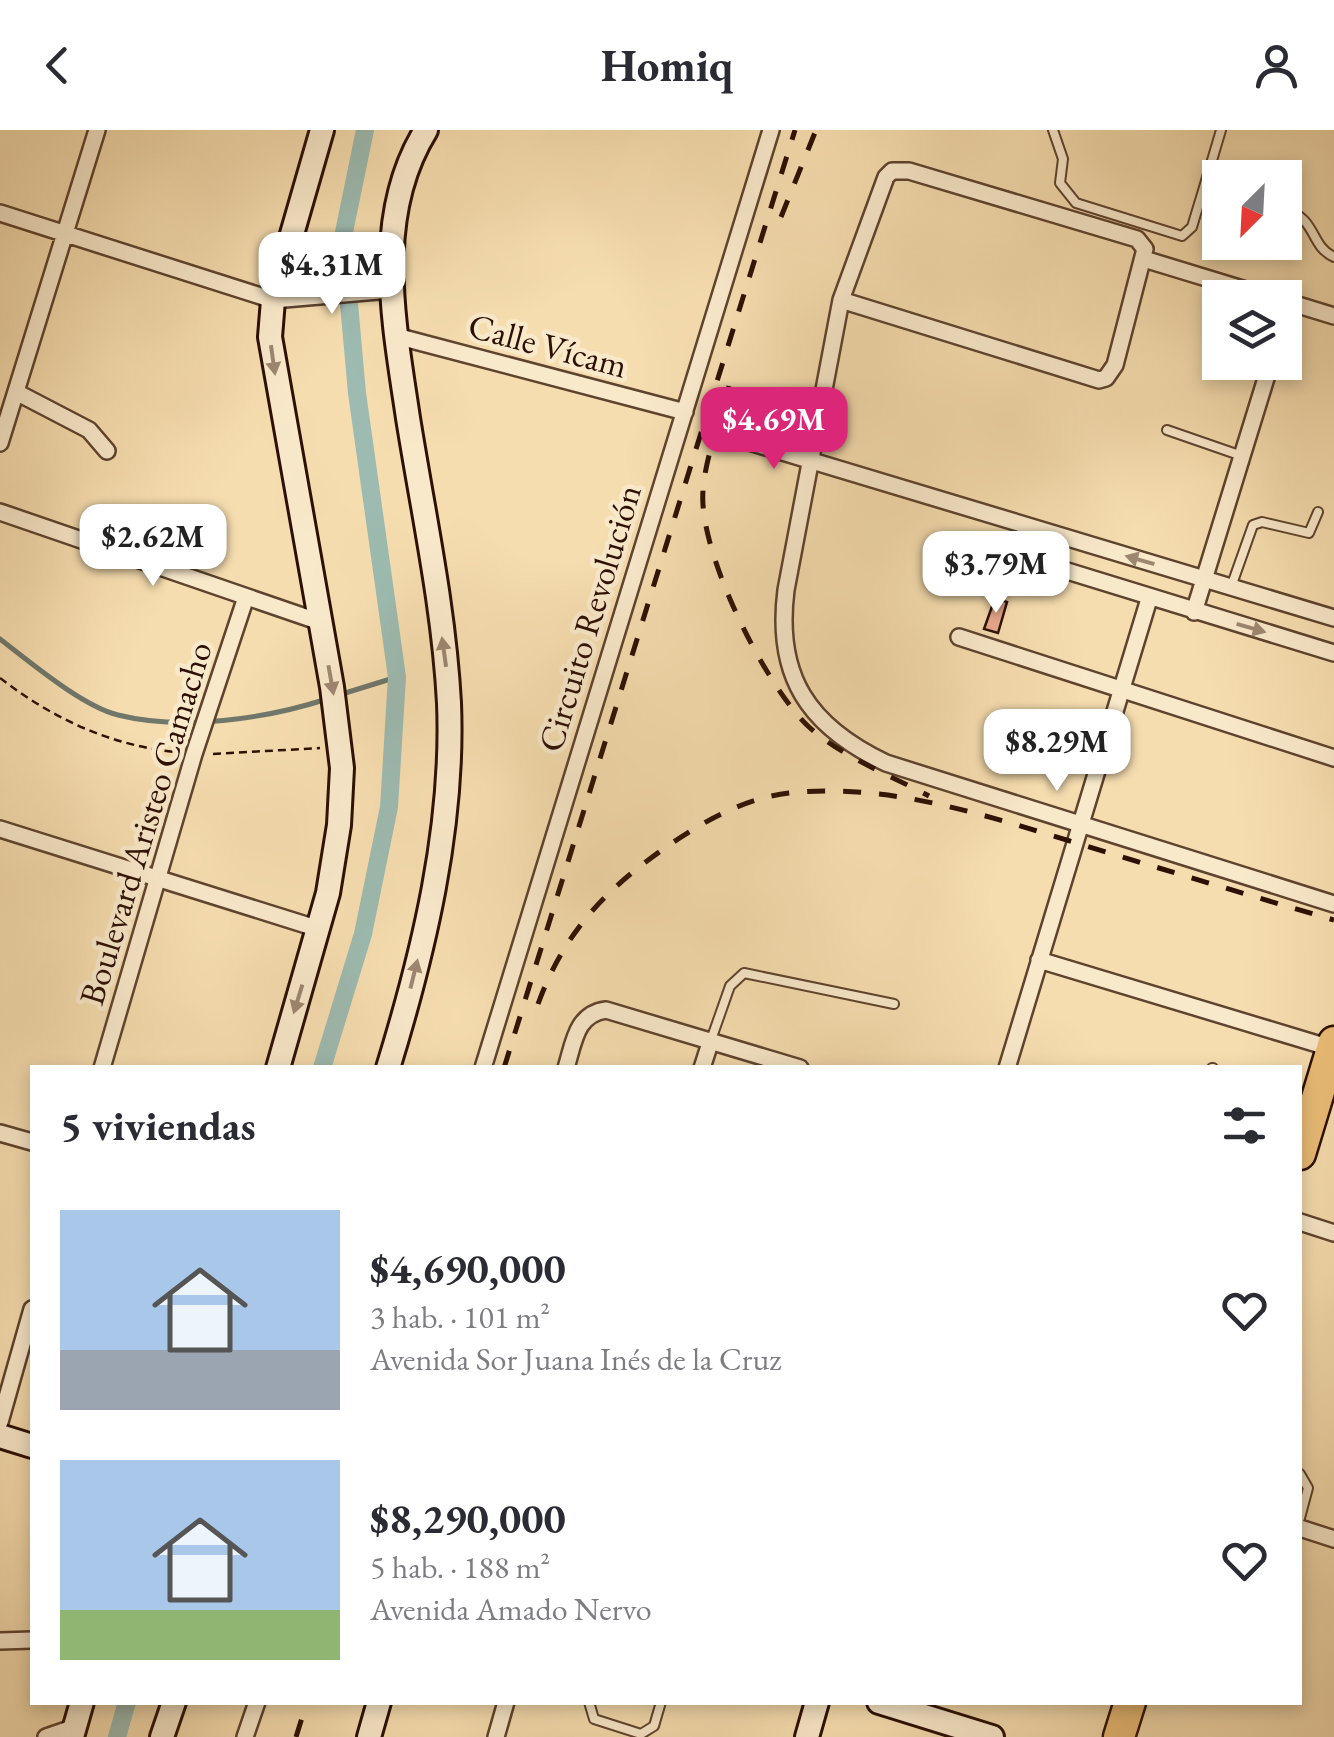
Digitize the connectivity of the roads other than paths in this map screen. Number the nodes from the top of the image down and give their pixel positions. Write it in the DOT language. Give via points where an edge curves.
graph roads {
  1 [pos="96,130"];
  2 [pos="322,130"];
  3 [pos="426,130"];
  4 [pos="444,130"];
  5 [pos="771,130"];
  6 [pos="1053,130"];
  7 [pos="1221,130"];
  8 [pos="1212,160"];
  9 [pos="401,188"];
  10 [pos="1202,194"];
  11 [pos="0,213"];
  12 [pos="1302,219"];
  13 [pos="64,233"];
  14 [pos="1144,251"];
  15 [pos="1334,257"];
  16 [pos="1223,280"];
  17 [pos="384,290"];
  18 [pos="277,300"];
  19 [pos="841,300"];
  20 [pos="1302,310"];
  21 [pos="1334,316"];
  22 [pos="396,336"];
  23 [pos="1265,380"];
  24 [pos="16,392"];
  25 [pos="685,412"];
  26 [pos="1166,430"];
  27 [pos="749,442"];
  28 [pos="0,443"];
  29 [pos="107,451"];
  30 [pos="1242,456"];
  31 [pos="810,459"];
  32 [pos="0,512"];
  33 [pos="1318,512"];
  34 [pos="1056,536"];
  35 [pos="1204,580"];
  36 [pos="1231,588"];
  37 [pos="246,597"];
  38 [pos="1149,599"];
  39 [pos="1194,612"];
  40 [pos="1334,618"];
  41 [pos="320,622"];
  42 [pos="958,638"];
  43 [pos="1334,653"];
  44 [pos="1121,690"];
  45 [pos="1334,758"];
  46 [pos="1080,824"];
  47 [pos="0,829"];
  48 [pos="157,879"];
  49 [pos="1334,904"];
  50 [pos="319,929"];
  51 [pos="1039,960"];
  52 [pos="894,1004"];
  53 [pos="711,1040"];
  54 [pos="1333,1046"];
  55 [pos="103,1065"];
  56 [pos="279,1065"];
  57 [pos="389,1065"];
  58 [pos="484,1065"];
  59 [pos="567,1065"];
  60 [pos="703,1065"];
  61 [pos="790,1065"];
  62 [pos="1008,1065"];
  63 [pos="1309,1092"];
  64 [pos="0,1132"];
  65 [pos="1302,1140"];
  66 [pos="30,1141"];
  67 [pos="1302,1223"];
  68 [pos="1334,1233"];
  69 [pos="30,1315"];
  70 [pos="0,1422"];
  71 [pos="0,1436"];
  72 [pos="30,1445"];
  73 [pos="1302,1478"];
  74 [pos="1302,1510"];
  75 [pos="1302,1529"];
  76 [pos="1334,1539"];
  77 [pos="30,1640"];
  78 [pos="0,1641"];
  79 [pos="81,1705"];
  80 [pos="173,1705"];
  81 [pos="256,1705"];
  82 [pos="378,1705"];
  83 [pos="505,1705"];
  84 [pos="591,1705"];
  85 [pos="659,1705"];
  86 [pos="816,1705"];
  87 [pos="886,1705"];
  88 [pos="1129,1705"];
  89 [pos="939,1729"];
  90 [pos="73,1732"];
  91 [pos="46,1737"];
  92 [pos="162,1737"];
  93 [pos="245,1737"];
  94 [pos="369,1737"];
  95 [pos="496,1737"];
  96 [pos="807,1737"];
  97 [pos="992,1737"];
  98 [pos="1119,1737"];
  1 -- 13 [label="street"];
  2 -- 18 [label="main road"];
  3 -- 9 [label="main road"];
  4 -- 9 [label="main road"];
  5 -- 25 [label="street, Circuito Revolución"];
  6 -- 10 [label="lane" via="1063,158 1060,183 1076,203 1182,236 1192,227"];
  7 -- 8 [label="lane"];
  9 -- 17 [label="main road"];
  11 -- 13 [label="street"];
  12 -- 15 [label="lane"];
  13 -- 18 [label="street"];
  13 -- 24 [label="street"];
  14 -- 16 [label="street"];
  14 -- 19 [label="street" via="909,171 892,172"];
  14 -- 19 [label="street" via="1115,365 1100,380"];
  17 -- 18 [label="street"];
  17 -- 22 [label="main road"];
  18 -- 41 [label="main road, one-way" via="272,357"];
  19 -- 31 [label="street"];
  20 -- 21 [label="street"];
  22 -- 25 [label="street, Calle Vícam"];
  57 -- 22 [label="main road, one-way" via="431,897 449,732 446,667"];
  23 -- 30 [label="street"];
  24 -- 28 [label="street"];
  24 -- 29 [label="street" via="88,430"];
  25 -- 58 [label="street, Circuito Revolución"];
  26 -- 30 [label="lane"];
  27 -- 31 [label="street"];
  30 -- 35 [label="street"];
  31 -- 34 [label="street"];
  31 -- 46 [label="street" via="782,620 786,667 810,706 842,738 886,764"];
  32 -- 37 [label="street"];
  33 -- 36 [label="lane" via="1309,533 1253,524"];
  35 -- 34 [label="street, one-way"];
  34 -- 38 [label="street" via="1057,567"];
  35 -- 36 [label="street"];
  35 -- 39 [label="street"];
  36 -- 40 [label="street"];
  37 -- 41 [label="street"];
  37 -- 48 [label="street, Boulevard Aristeo Camacho"];
  38 -- 39 [label="street"];
  38 -- 44 [label="street"];
  39 -- 43 [label="street, one-way"];
  41 -- 50 [label="main road, one-way" via="341,746 339,825"];
  42 -- 44 [label="street"];
  44 -- 45 [label="street"];
  44 -- 46 [label="street"];
  46 -- 49 [label="street"];
  46 -- 51 [label="street"];
  47 -- 48 [label="street"];
  48 -- 50 [label="street"];
  48 -- 55 [label="street, Boulevard Aristeo Camacho"];
  50 -- 56 [label="main road, one-way"];
  51 -- 54 [label="street"];
  51 -- 62 [label="street"];
  52 -- 53 [label="lane" via="744,973 730,986"];
  53 -- 59 [label="street" via="606,1010 586,1016"];
  53 -- 60 [label="street"];
  53 -- 61 [label="street"];
  54 -- 63 [label="highway"];
  63 -- 65 [label="highway"];
  64 -- 66 [label="street"];
  67 -- 68 [label="street"];
  69 -- 70 [label="street"];
  71 -- 72 [label="main road"];
  73 -- 74 [label="lane" via="1308,1488"];
  75 -- 76 [label="street"];
  77 -- 78 [label="street"];
  79 -- 90 [label="main road"];
  80 -- 92 [label="main road"];
  81 -- 93 [label="street"];
  82 -- 94 [label="main road"];
  83 -- 95 [label="street"];
  84 -- 85 [label="lane" via="594,1719 640,1734 654,1726"];
  86 -- 96 [label="main road"];
  87 -- 89 [label="main road"];
  88 -- 98 [label="highway"];
  89 -- 97 [label="main road"];
  90 -- 91 [label="street"];
}
